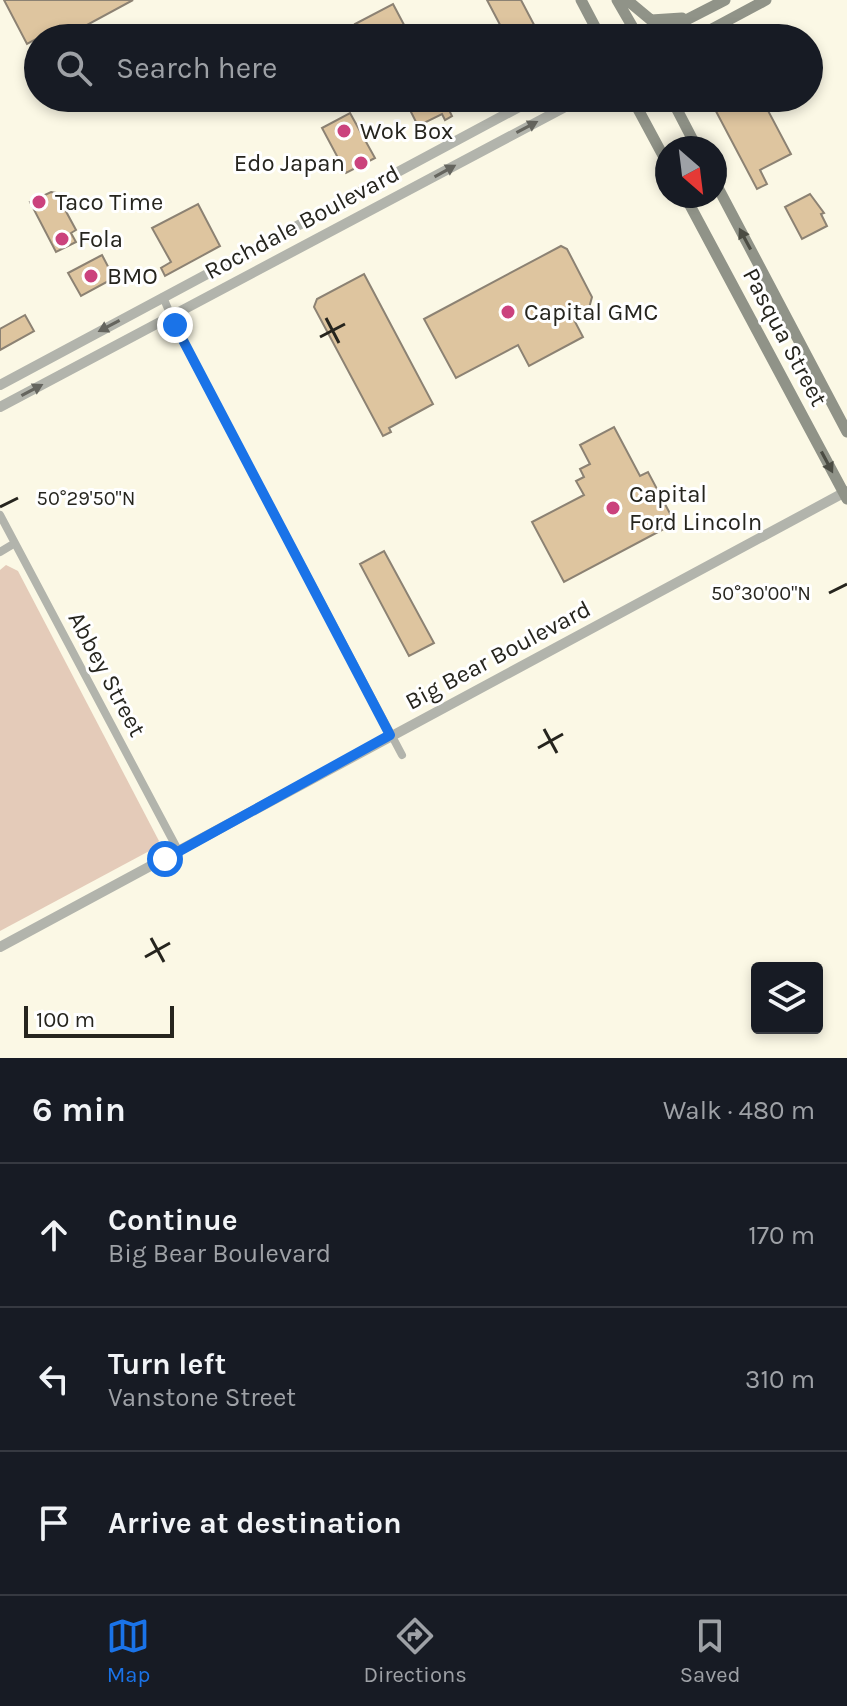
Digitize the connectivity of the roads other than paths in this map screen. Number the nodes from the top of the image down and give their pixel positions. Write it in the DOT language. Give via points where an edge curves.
graph roads {
  1 [pos="581,0"];
  2 [pos="617,0"];
  3 [pos="627,0"];
  4 [pos="725,0"];
  5 [pos="766,0"];
  6 [pos="698,14"];
  7 [pos="594,24"];
  8 [pos="631,24"];
  9 [pos="678,24"];
  10 [pos="721,24"];
  11 [pos="510,112"];
  12 [pos="556,112"];
  13 [pos="640,112"];
  14 [pos="678,112"];
  15 [pos="691,136"];
  16 [pos="655,141"];
  17 [pos="727,205"];
  18 [pos="691,208"];
  19 [pos="163,297"];
  20 [pos="172,316"];
  21 [pos="0,385"];
  22 [pos="0,407"];
  23 [pos="847,432"];
  24 [pos="846,494"];
  25 [pos="0,515"];
  26 [pos="15,543"];
  27 [pos="0,552"];
  28 [pos="390,735"];
  29 [pos="402,755"];
  30 [pos="179,852"];
  31 [pos="0,947"];
  1 -- 7 [label="main road"];
  2 -- 8 [label="main road"];
  3 -- 6 [label="main road" via="651,20"];
  4 -- 6 [label="main road"];
  5 -- 10 [label="main road"];
  6 -- 9 [label="main road"];
  11 -- 19 [label="street, Rochdale Boulevard"];
  20 -- 12 [label="street, Rochdale Boulevard, one-way"];
  13 -- 16 [label="main road"];
  14 -- 15 [label="main road"];
  23 -- 17 [label="main road, Pasqua Street, one-way"];
  18 -- 24 [label="main road, Pasqua Street, one-way"];
  19 -- 20 [label="street"];
  19 -- 21 [label="street, Rochdale Boulevard, one-way"];
  22 -- 20 [label="street, Rochdale Boulevard, one-way"];
  20 -- 28 [label="street"];
  24 -- 28 [label="street, Big Bear Boulevard"];
  25 -- 26 [label="street, Abbey Street"];
  26 -- 27 [label="street"];
  26 -- 30 [label="street, Abbey Street"];
  28 -- 29 [label="street"];
  28 -- 30 [label="street, Big Bear Boulevard"];
  30 -- 31 [label="street, Big Bear Boulevard"];
}
